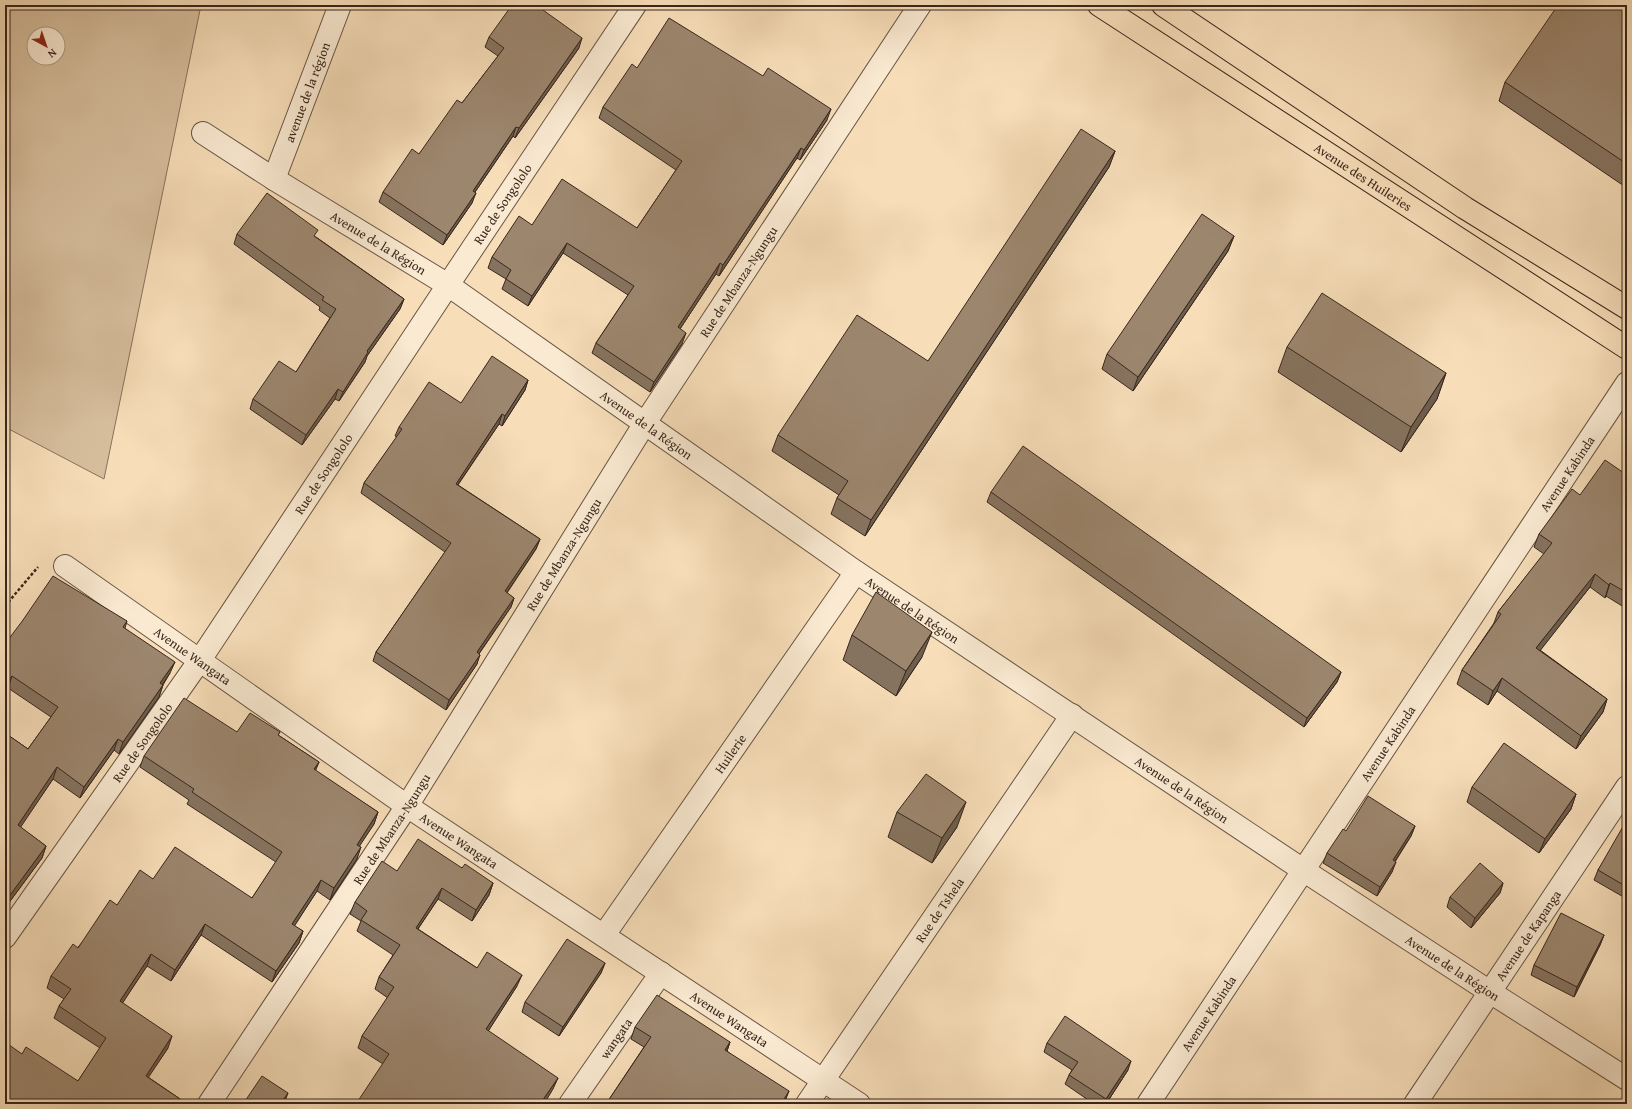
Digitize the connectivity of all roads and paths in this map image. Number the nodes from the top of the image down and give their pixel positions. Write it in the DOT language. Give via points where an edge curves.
graph roads {
  1 [pos="340,5"];
  2 [pos="635,5"];
  3 [pos="920,5"];
  4 [pos="1099,5"];
  5 [pos="1163,5"];
  6 [pos="203,133"];
  7 [pos="274,179"];
  8 [pos="448,285"];
  9 [pos="1627,308"];
  10 [pos="1627,348"];
  11 [pos="1627,383"];
  12 [pos="645,423"];
  13 [pos="65,566"];
  14 [pos="856,572"];
  15 [pos="5,606"];
  16 [pos="200,660"];
  17 [pos="1072,715"];
  18 [pos="1627,787"];
  19 [pos="407,806"];
  20 [pos="1303,870"];
  21 [pos="604,935"];
  22 [pos="5,937"];
  23 [pos="662,973"];
  24 [pos="1490,992"];
  25 [pos="823,1079"];
  26 [pos="1627,1079"];
  27 [pos="209,1104"];
  28 [pos="570,1104"];
  29 [pos="807,1104"];
  30 [pos="859,1104"];
  31 [pos="1148,1104"];
  32 [pos="1415,1104"];
  1 -- 7 [label="street, avenue de la région"];
  2 -- 8 [label="street, Rue de Songololo"];
  3 -- 12 [label="street, Rue de Mbanza-Ngungu"];
  4 -- 10 [label="main road, Avenue des Huileries"];
  5 -- 9 [label="main road" via="1465,208"];
  6 -- 7 [label="street, Avenue de la Région"];
  7 -- 8 [label="street, Avenue de la Région"];
  8 -- 12 [label="street, Avenue de la Région"];
  8 -- 16 [label="street, Rue de Songololo"];
  11 -- 20 [label="street, Avenue Kabinda"];
  12 -- 14 [label="street, Avenue de la Région"];
  12 -- 19 [label="street, Rue de Mbanza-Ngungu"];
  13 -- 15 [label="path" via="38,567"];
  13 -- 16 [label="street, Avenue Wangata"];
  14 -- 17 [label="street, Avenue de la Région"];
  14 -- 21 [label="street, Huilerie"];
  16 -- 19 [label="street, Avenue Wangata"];
  16 -- 22 [label="street, Rue de Songololo"];
  17 -- 20 [label="street, Avenue de la Région"];
  17 -- 25 [label="street, Rue de Tshela"];
  18 -- 24 [label="street, Avenue de Kapanga"];
  19 -- 21 [label="street, Avenue Wangata"];
  19 -- 27 [label="street, Rue de Mbanza-Ngungu"];
  20 -- 24 [label="street, Avenue de la Région"];
  20 -- 31 [label="street, Avenue Kabinda"];
  21 -- 23 [label="street, Avenue Wangata"];
  23 -- 25 [label="street, Avenue Wangata"];
  23 -- 28 [label="street, wangata"];
  24 -- 26 [label="street, Avenue de la Région"];
  24 -- 32 [label="street, Avenue de Kapanga"];
  25 -- 29 [label="street, Rue de Tshela"];
  25 -- 30 [label="street, Avenue Wangata"];
}
